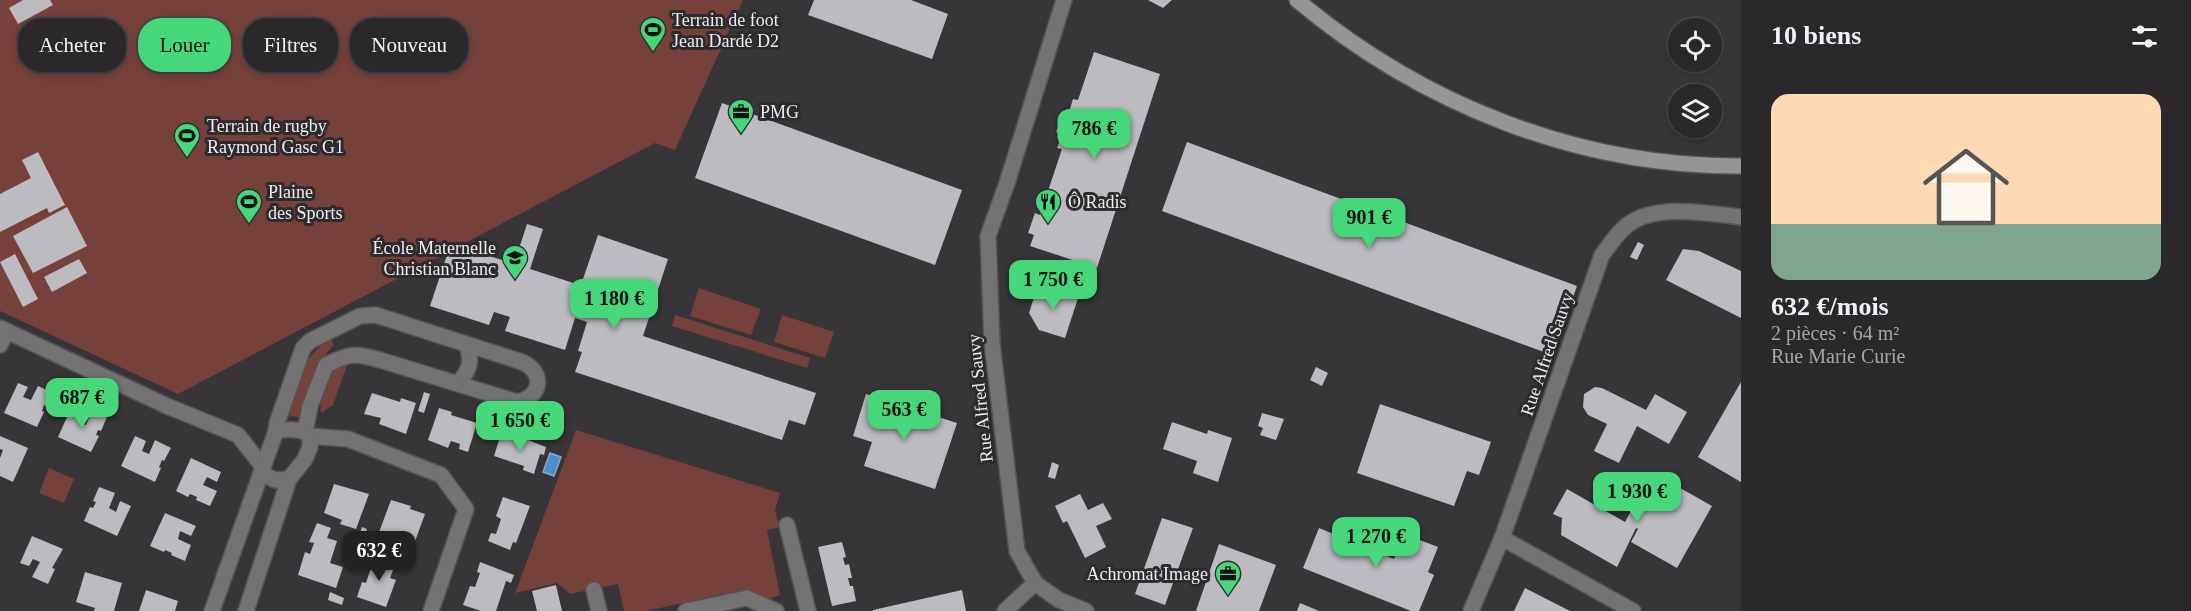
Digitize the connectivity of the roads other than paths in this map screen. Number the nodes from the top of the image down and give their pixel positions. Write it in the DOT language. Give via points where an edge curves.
graph roads {
  1 [pos="1064,0"];
  2 [pos="1297,0"];
  3 [pos="1741,166"];
  4 [pos="1741,217"];
  5 [pos="2,335"];
  6 [pos="466,344"];
  7 [pos="458,383"];
  8 [pos="276,431"];
  9 [pos="307,434"];
  10 [pos="262,470"];
  11 [pos="289,479"];
  12 [pos="787,525"];
  13 [pos="1502,538"];
  14 [pos="1035,583"];
  15 [pos="594,590"];
  16 [pos="212,611"];
  17 [pos="246,611"];
  18 [pos="431,611"];
  19 [pos="599,611"];
  20 [pos="686,611"];
  21 [pos="776,611"];
  22 [pos="808,611"];
  23 [pos="1005,611"];
  24 [pos="1086,611"];
  25 [pos="1471,611"];
  26 [pos="1633,611"];
  1 -- 14 [label="street, Rue Alfred Sauvy" via="988,236 992,343 1017,551"];
  2 -- 3 [label="main road" via="1361,49 1485,115 1572,144 1625,156"];
  4 -- 13 [label="street, Rue Alfred Sauvy" via="1686,211 1646,215 1624,227 1602,255"];
  5 -- 10 [label="street" via="238,435"];
  6 -- 7 [label="street" via="470,364"];
  6 -- 7 [label="street" via="530,365 538,386 530,397 517,402"];
  6 -- 8 [label="street" via="376,315 360,316 303,348"];
  7 -- 9 [label="street" via="371,357 345,355 326,365 310,406"];
  8 -- 9 [label="street" via="291,429"];
  8 -- 10 [label="street"];
  9 -- 11 [label="street" via="310,447"];
  9 -- 18 [label="street" via="348,439 441,475 466,509"];
  10 -- 11 [label="street" via="275,480"];
  10 -- 16 [label="street"];
  11 -- 17 [label="street"];
  12 -- 22 [label="street"];
  13 -- 25 [label="street, Rue Alfred Sauvy"];
  13 -- 26 [label="street"];
  14 -- 23 [label="street"];
  14 -- 24 [label="street, Rue Alfred Sauvy" via="1059,600"];
  15 -- 19 [label="street"];
  20 -- 21 [label="street" via="747,598"];
}
